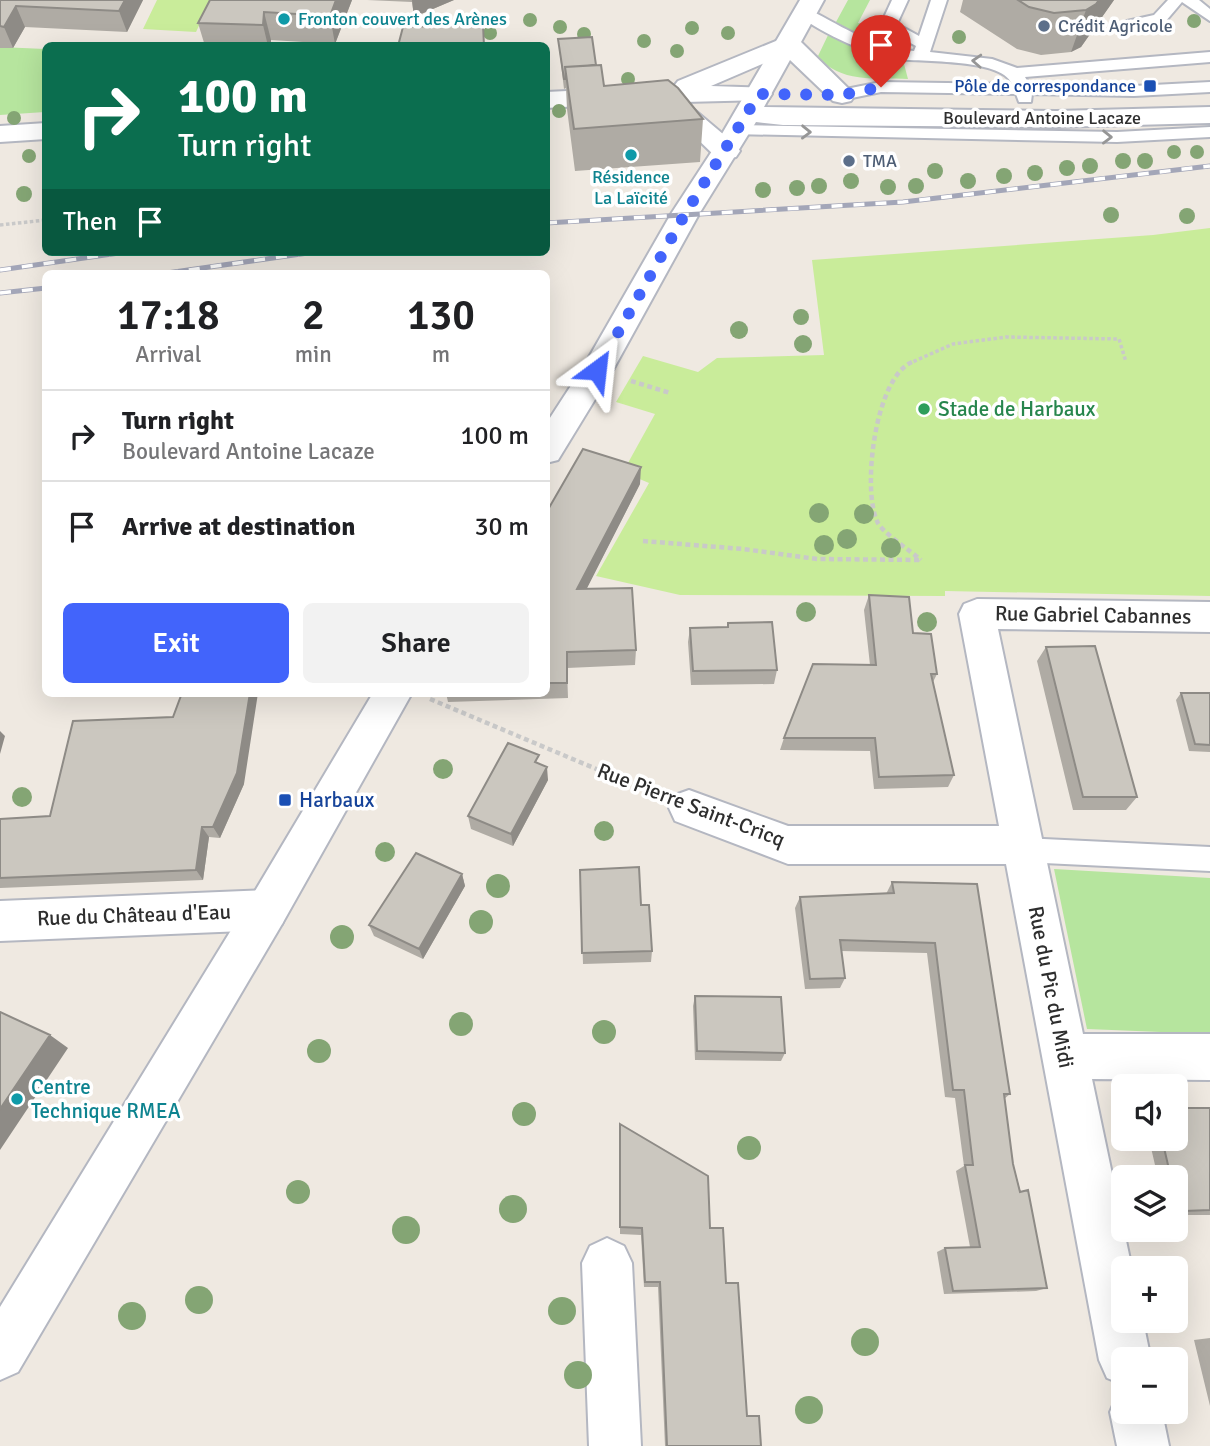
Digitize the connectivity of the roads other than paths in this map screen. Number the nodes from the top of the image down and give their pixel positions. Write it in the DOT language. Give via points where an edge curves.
graph roads {
  1 [pos="900,0"];
  2 [pos="939,0"];
  3 [pos="1176,0"];
  4 [pos="1189,0"];
  5 [pos="809,6"];
  6 [pos="1210,16"];
  7 [pos="1133,24"];
  8 [pos="788,44"];
  9 [pos="922,52"];
  10 [pos="1210,57"];
  11 [pos="1014,73"];
  12 [pos="1210,87"];
  13 [pos="651,94"];
  14 [pos="1024,94"];
  15 [pos="1210,94"];
  16 [pos="842,95"];
  17 [pos="550,100"];
  18 [pos="676,107"];
  19 [pos="1210,115"];
  20 [pos="743,122"];
  21 [pos="42,131"];
  22 [pos="1210,132"];
  23 [pos="0,134"];
  24 [pos="550,445"];
  25 [pos="977,614"];
  26 [pos="1210,617"];
  27 [pos="410,697"];
  28 [pos="690,808"];
  29 [pos="1023,848"];
  30 [pos="1210,859"];
  31 [pos="267,910"];
  32 [pos="0,921"];
  33 [pos="1065,1056"];
  34 [pos="1210,1057"];
  35 [pos="607,1263"];
  36 [pos="1122,1347"];
  37 [pos="0,1354"];
  38 [pos="1138,1424"];
  39 [pos="615,1446"];
  40 [pos="1143,1446"];
  1 -- 9 [label="lane" via="888,26"];
  2 -- 9 [label="lane"];
  3 -- 7 [label="lane" via="1159,19"];
  4 -- 6 [label="lane"];
  5 -- 8 [label="main road"];
  5 -- 9 [label="lane" via="861,44 887,53"];
  8 -- 13 [label="main road" via="692,85"];
  8 -- 16 [label="main road"];
  8 -- 20 [label="main road"];
  11 -- 9 [label="lane, one-way" via="994,62"];
  10 -- 11 [label="lane"];
  11 -- 14 [label="lane"];
  12 -- 14 [label="lane, Boulevard Antoine Lacaze"];
  13 -- 17 [label="main road"];
  13 -- 18 [label="main road"];
  13 -- 20 [label="main road"];
  14 -- 15 [label="main road, Boulevard Antoine Lacaze" via="1096,99"];
  14 -- 16 [label="main road, Boulevard Antoine Lacaze"];
  16 -- 20 [label="main road, Boulevard Antoine Lacaze"];
  18 -- 20 [label="main road"];
  18 -- 20 [label="main road" via="701,125"];
  19 -- 20 [label="main road, Boulevard Antoine Lacaze" via="783,117"];
  20 -- 22 [label="lane, one-way" via="1117,137"];
  20 -- 24 [label="main road"];
  21 -- 23 [label="main road"];
  25 -- 26 [label="main road, Rue Gabriel Cabannes"];
  25 -- 29 [label="main road, Rue du Pic du Midi"];
  27 -- 31 [label="main road"];
  28 -- 29 [label="main road, Rue Pierre Saint-Cricq" via="788,845"];
  29 -- 30 [label="lane"];
  29 -- 33 [label="main road, Rue du Pic du Midi"];
  31 -- 32 [label="main road, Rue du Château d'Eau"];
  31 -- 37 [label="main road"];
  33 -- 34 [label="main road"];
  33 -- 36 [label="main road, Rue du Pic du Midi"];
  35 -- 39 [label="main road"];
  38 -- 40 [label="main road"];
}
